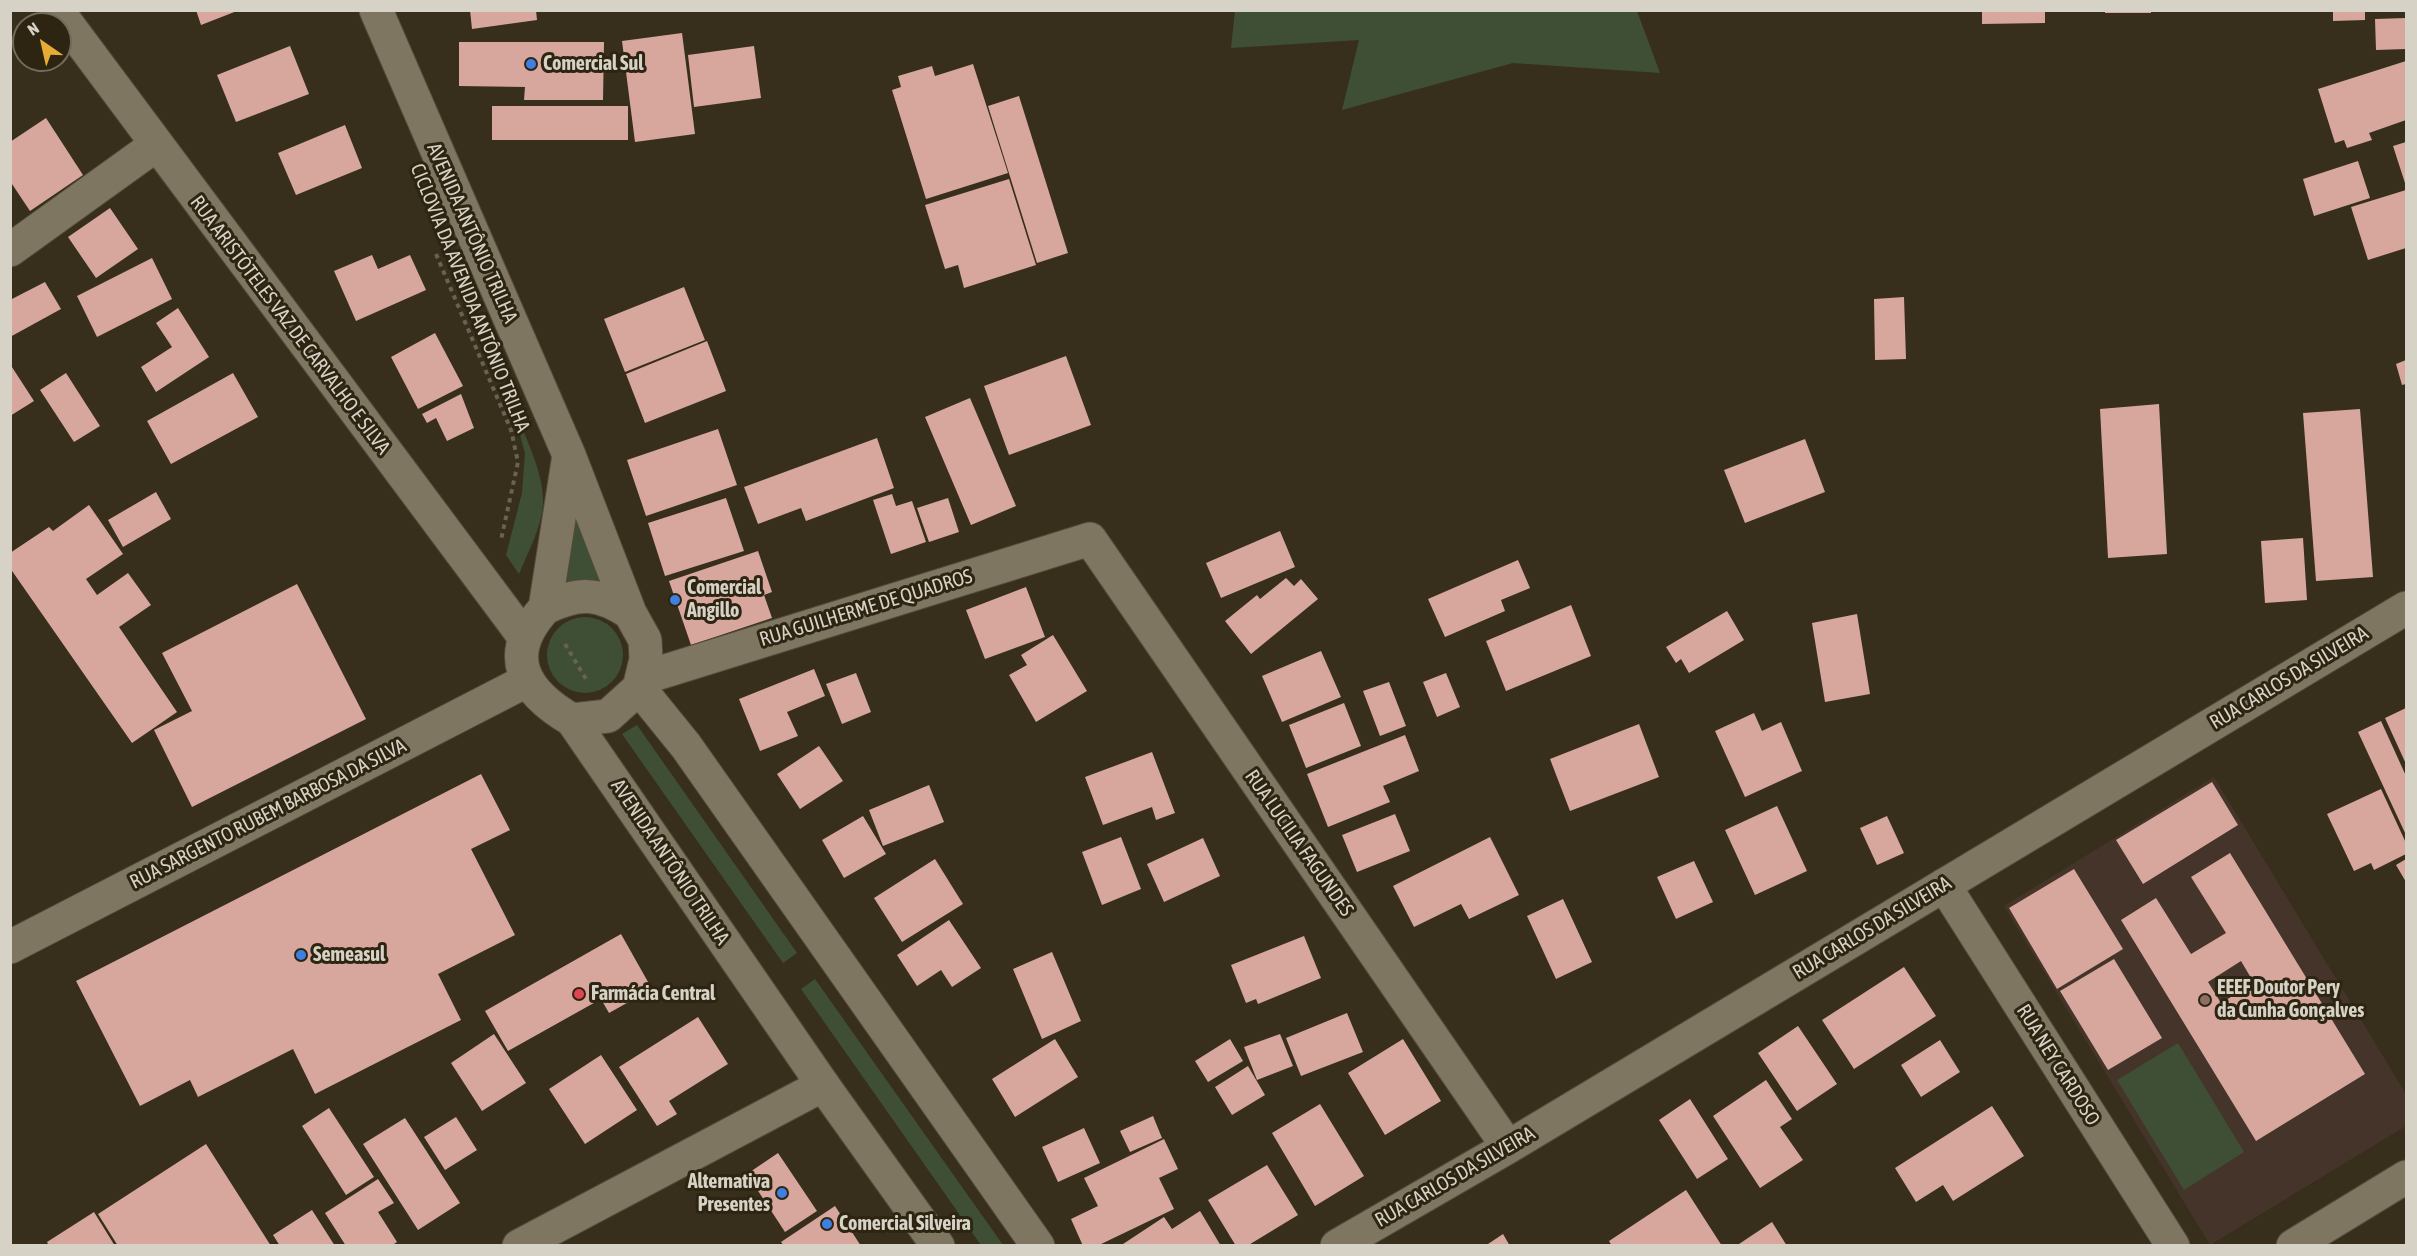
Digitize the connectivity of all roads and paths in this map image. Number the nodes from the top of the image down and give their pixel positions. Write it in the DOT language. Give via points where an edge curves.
graph roads {
  1 [pos="57,10"];
  2 [pos="376,10"];
  3 [pos="156,146"];
  4 [pos="10,250"];
  5 [pos="435,250"];
  6 [pos="569,455"];
  7 [pos="1090,539"];
  8 [pos="500,542"];
  9 [pos="545,608"];
  10 [pos="2406,608"];
  11 [pos="630,613"];
  12 [pos="525,638"];
  13 [pos="526,681"];
  14 [pos="641,683"];
  15 [pos="608,716"];
  16 [pos="572,720"];
  17 [pos="1944,885"];
  18 [pos="10,947"];
  19 [pos="823,1085"];
  20 [pos="1508,1147"];
  21 [pos="2406,1177"];
  22 [pos="519,1245"];
  23 [pos="938,1245"];
  24 [pos="1038,1245"];
  25 [pos="1337,1245"];
  26 [pos="2173,1245"];
  27 [pos="2293,1245"];
  1 -- 3 [label="street, RUA ARISTÓTELES VAZ DE CARVALHO E SILVA"];
  2 -- 6 [label="street, AVENIDA ANTÔNIO TRILHA"];
  3 -- 4 [label="street"];
  3 -- 12 [label="street, RUA ARISTÓTELES VAZ DE CARVALHO E SILVA"];
  5 -- 8 [label="path, CICLOVIA DA AVENIDA ANTÔNIO TRILHA" via="511,430 518,462"];
  6 -- 9 [label="street"];
  6 -- 11 [label="street, AVENIDA ANTÔNIO TRILHA"];
  7 -- 14 [label="street, RUA GUILHERME DE QUADROS"];
  7 -- 20 [label="street, RUA LUCILIA FAGUNDES"];
  9 -- 11 [label="street" via="566,599 588,596 610,600"];
  9 -- 12 [label="street"];
  9 -- 15 [label="path"];
  10 -- 17 [label="street, RUA CARLOS DA SILVEIRA"];
  11 -- 14 [label="street, AVENIDA ANTÔNIO TRILHA" via="645,640"];
  12 -- 13 [label="street" via="522,659"];
  13 -- 16 [label="street, AVENIDA ANTÔNIO TRILHA" via="546,705"];
  13 -- 18 [label="street, RUA SARGENTO RUBEM BARBOSA DA SILVA"];
  14 -- 15 [label="street"];
  14 -- 24 [label="street"];
  15 -- 16 [label="street"];
  16 -- 19 [label="street, AVENIDA ANTÔNIO TRILHA"];
  17 -- 20 [label="street, RUA CARLOS DA SILVEIRA"];
  17 -- 26 [label="street, RUA NEY CARDOSO"];
  19 -- 22 [label="street"];
  19 -- 23 [label="street, AVENIDA ANTÔNIO TRILHA"];
  20 -- 25 [label="street, RUA CARLOS DA SILVEIRA"];
  21 -- 27 [label="street"];
}
